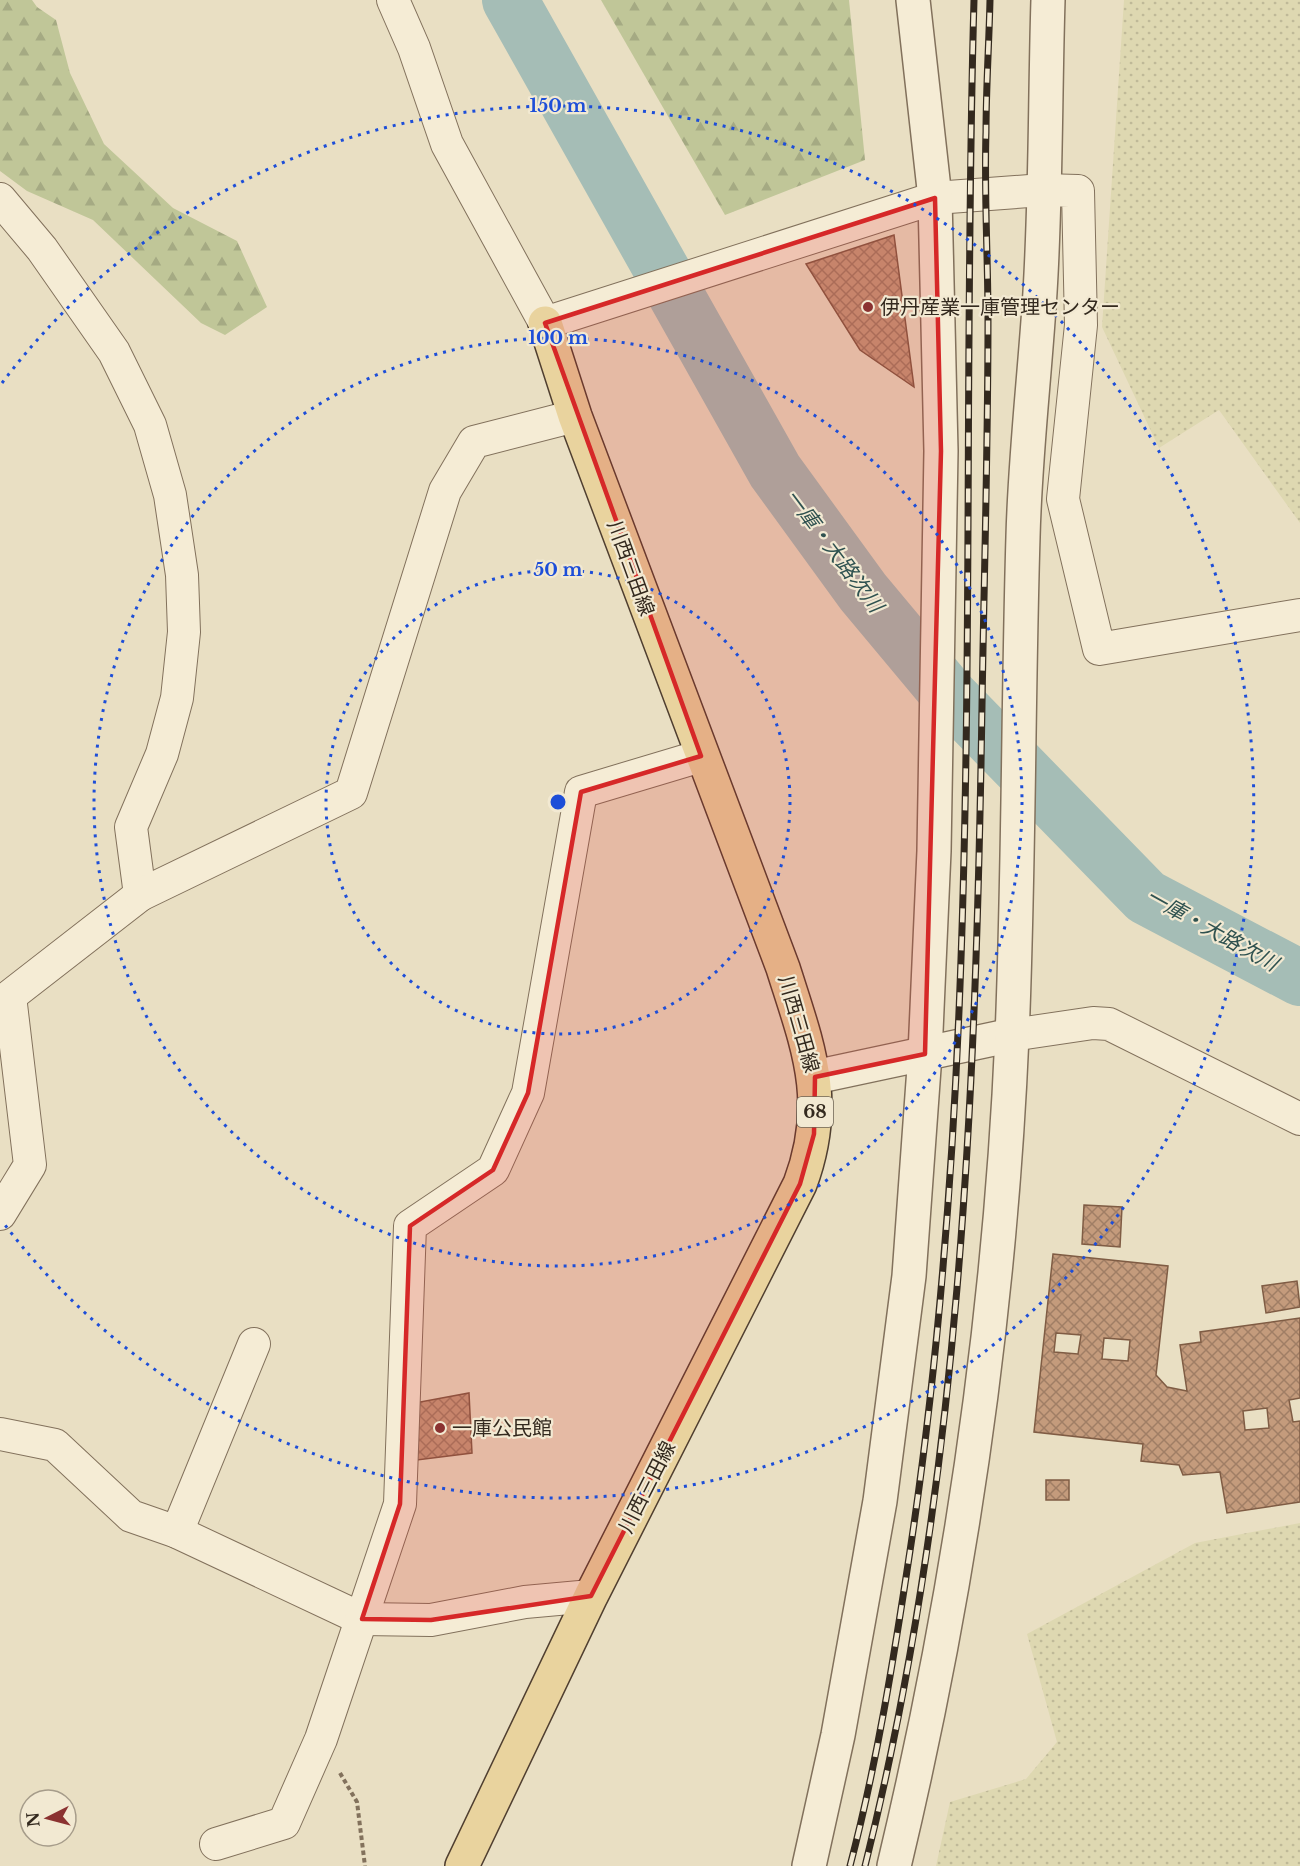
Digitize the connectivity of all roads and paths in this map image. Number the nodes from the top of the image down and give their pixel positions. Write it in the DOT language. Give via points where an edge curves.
graph roads {
  1 [pos="393,0"];
  2 [pos="914,0"];
  3 [pos="1048,0"];
  4 [pos="1043,190"];
  5 [pos="935,198"];
  6 [pos="0,199"];
  7 [pos="545,323"];
  8 [pos="575,416"];
  9 [pos="1300,615"];
  10 [pos="701,756"];
  11 [pos="140,895"];
  12 [pos="5,997"];
  13 [pos="1012,1035"];
  14 [pos="925,1054"];
  15 [pos="815,1077"];
  16 [pos="1299,1123"];
  17 [pos="0,1214"];
  18 [pos="254,1344"];
  19 [pos="0,1434"];
  20 [pos="177,1532"];
  21 [pos="591,1596"];
  22 [pos="362,1619"];
  23 [pos="321,1739"];
  24 [pos="216,1844"];
  25 [pos="365,1866"];
  26 [pos="462,1866"];
  27 [pos="809,1866"];
  28 [pos="894,1866"];
  1 -- 7 [label="street" via="447,144"];
  2 -- 5 [label="street"];
  3 -- 4 [label="street"];
  4 -- 5 [label="street"];
  4 -- 9 [label="street" via="1078,191 1081,326 1062,499 1099,649"];
  4 -- 13 [label="street" via="1040,290 1026,454"];
  5 -- 7 [label="street"];
  5 -- 14 [label="street" via="941,451 934,851"];
  6 -- 11 [label="street" via="42,249 114,352 150,425 170,495 182,575 184,632 177,698 162,754 131,827"];
  7 -- 8 [label="main road, 川西三田線 / 68"];
  8 -- 10 [label="main road, 川西三田線 / 68"];
  8 -- 11 [label="street" via="474,442 468,452 445,491 351,793"];
  10 -- 15 [label="main road, 川西三田線 / 68" via="783,968"];
  10 -- 22 [label="street" via="581,792 528,1093 493,1170 410,1226 400,1504"];
  11 -- 12 [label="street"];
  12 -- 17 [label="street" via="30,1165"];
  13 -- 14 [label="street"];
  13 -- 16 [label="street" via="1109,1024"];
  13 -- 28 [label="street" via="995,1266 970,1475 935,1681"];
  14 -- 15 [label="street"];
  14 -- 27 [label="street" via="909,1276 880,1501 838,1735"];
  15 -- 21 [label="main road, 川西三田線 / 68" via="814,1134 800,1184"];
  18 -- 20 [label="street"];
  19 -- 20 [label="street" via="55,1445 131,1516"];
  20 -- 22 [label="street"];
  21 -- 22 [label="street" via="525,1602 431,1620"];
  21 -- 26 [label="main road, 川西三田線 / 68"];
  22 -- 23 [label="street"];
  23 -- 24 [label="street" via="284,1823"];
  23 -- 25 [label="path" via="357,1802"];
}
